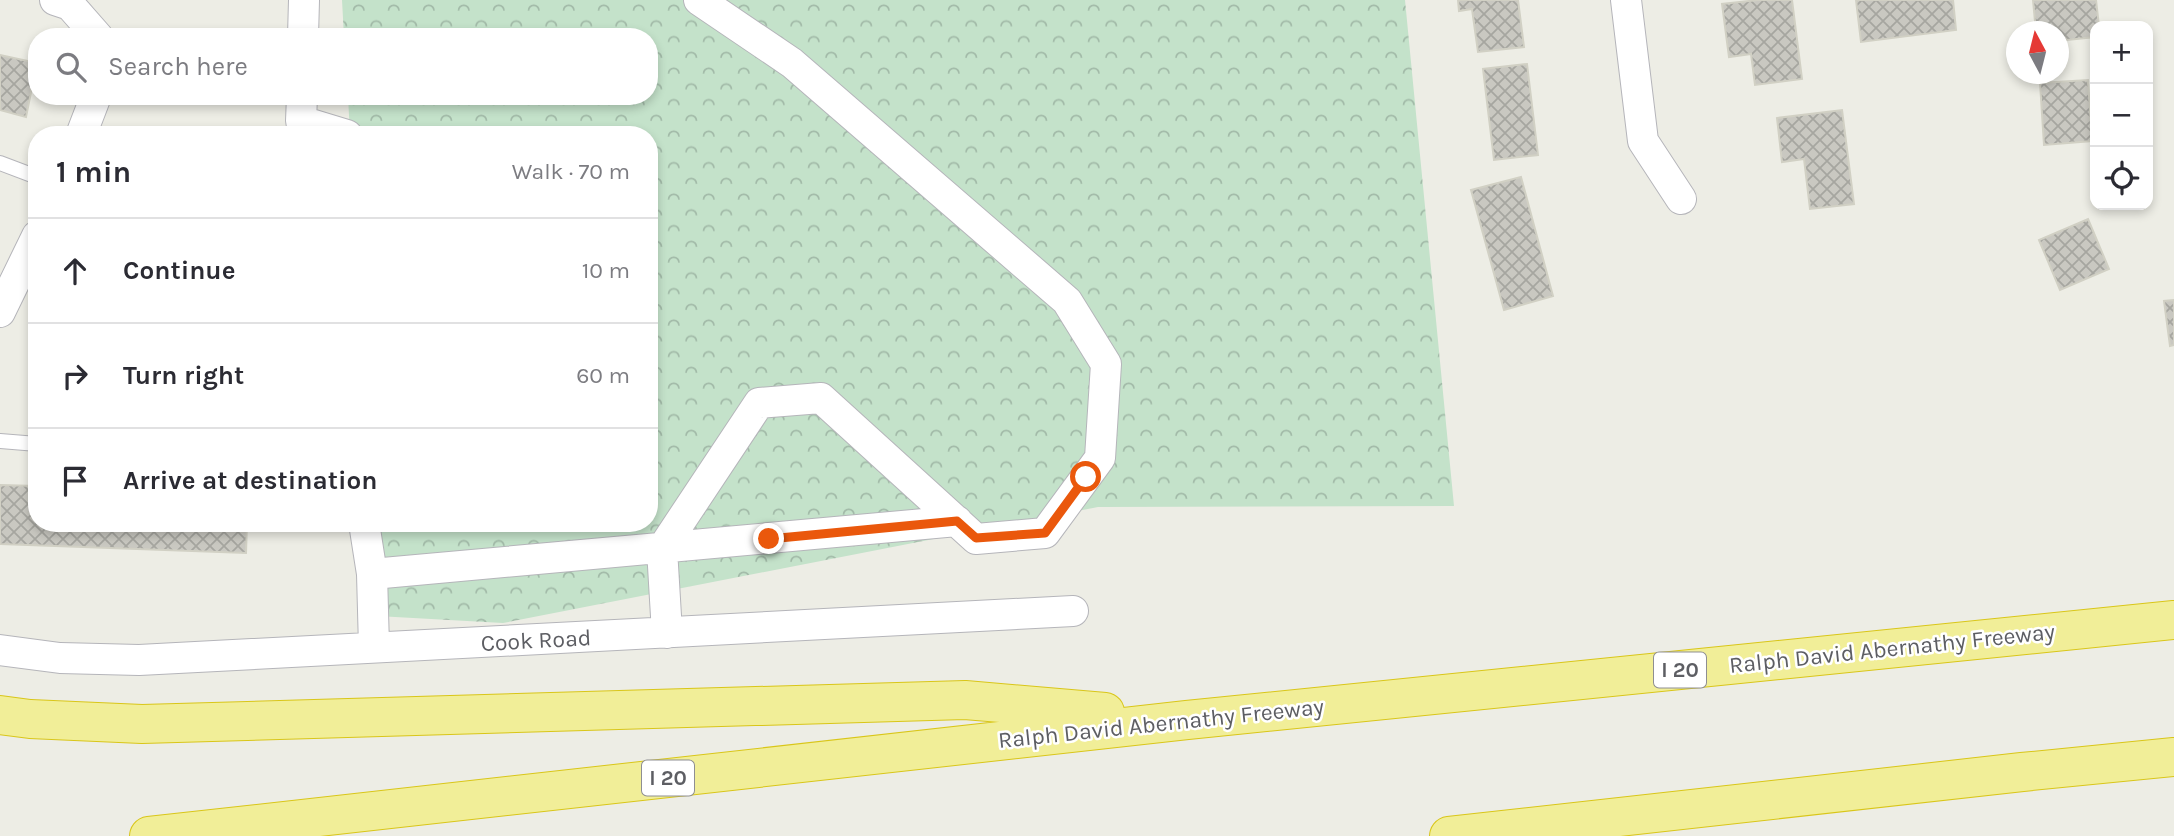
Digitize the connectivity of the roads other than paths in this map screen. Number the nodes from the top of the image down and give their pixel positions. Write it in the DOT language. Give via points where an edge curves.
graph roads {
  1 [pos="55,0"];
  2 [pos="304,0"];
  3 [pos="699,0"];
  4 [pos="1626,0"];
  5 [pos="90,28"];
  6 [pos="303,28"];
  7 [pos="93,105"];
  8 [pos="302,117"];
  9 [pos="84,126"];
  10 [pos="324,126"];
  11 [pos="0,163"];
  12 [pos="28,174"];
  13 [pos="1681,199"];
  14 [pos="28,254"];
  15 [pos="0,312"];
  16 [pos="0,441"];
  17 [pos="28,443"];
  18 [pos="957,521"];
  19 [pos="365,532"];
  20 [pos="662,549"];
  21 [pos="372,574"];
  22 [pos="1073,611"];
  23 [pos="2174,620"];
  24 [pos="667,633"];
  25 [pos="374,648"];
  26 [pos="0,650"];
  27 [pos="0,715"];
  28 [pos="1187,720"];
  29 [pos="2174,757"];
  30 [pos="149,836"];
  31 [pos="1449,836"];
  1 -- 5 [label="street" via="70,5"];
  2 -- 6 [label="street"];
  3 -- 18 [label="street" via="792,63 1067,300 1106,364 1100,458 1045,533 976,538"];
  4 -- 13 [label="street" via="1643,141"];
  7 -- 9 [label="street"];
  8 -- 10 [label="street"];
  11 -- 12 [label="lane"];
  14 -- 15 [label="street"];
  16 -- 17 [label="lane"];
  18 -- 20 [label="street"];
  18 -- 20 [label="street" via="821,398 760,402"];
  19 -- 21 [label="street"];
  20 -- 21 [label="street"];
  20 -- 24 [label="street"];
  21 -- 25 [label="street"];
  22 -- 24 [label="street, Cook Road"];
  23 -- 28 [label="highway, Ralph David Abernathy Freeway / I 20"];
  24 -- 25 [label="street, Cook Road"];
  25 -- 26 [label="street, Cook Road" via="139,660 60,658"];
  27 -- 28 [label="highway" via="142,724 965,700"];
  28 -- 30 [label="highway, Ralph David Abernathy Freeway / I 20"];
  29 -- 31 [label="highway"];
}
